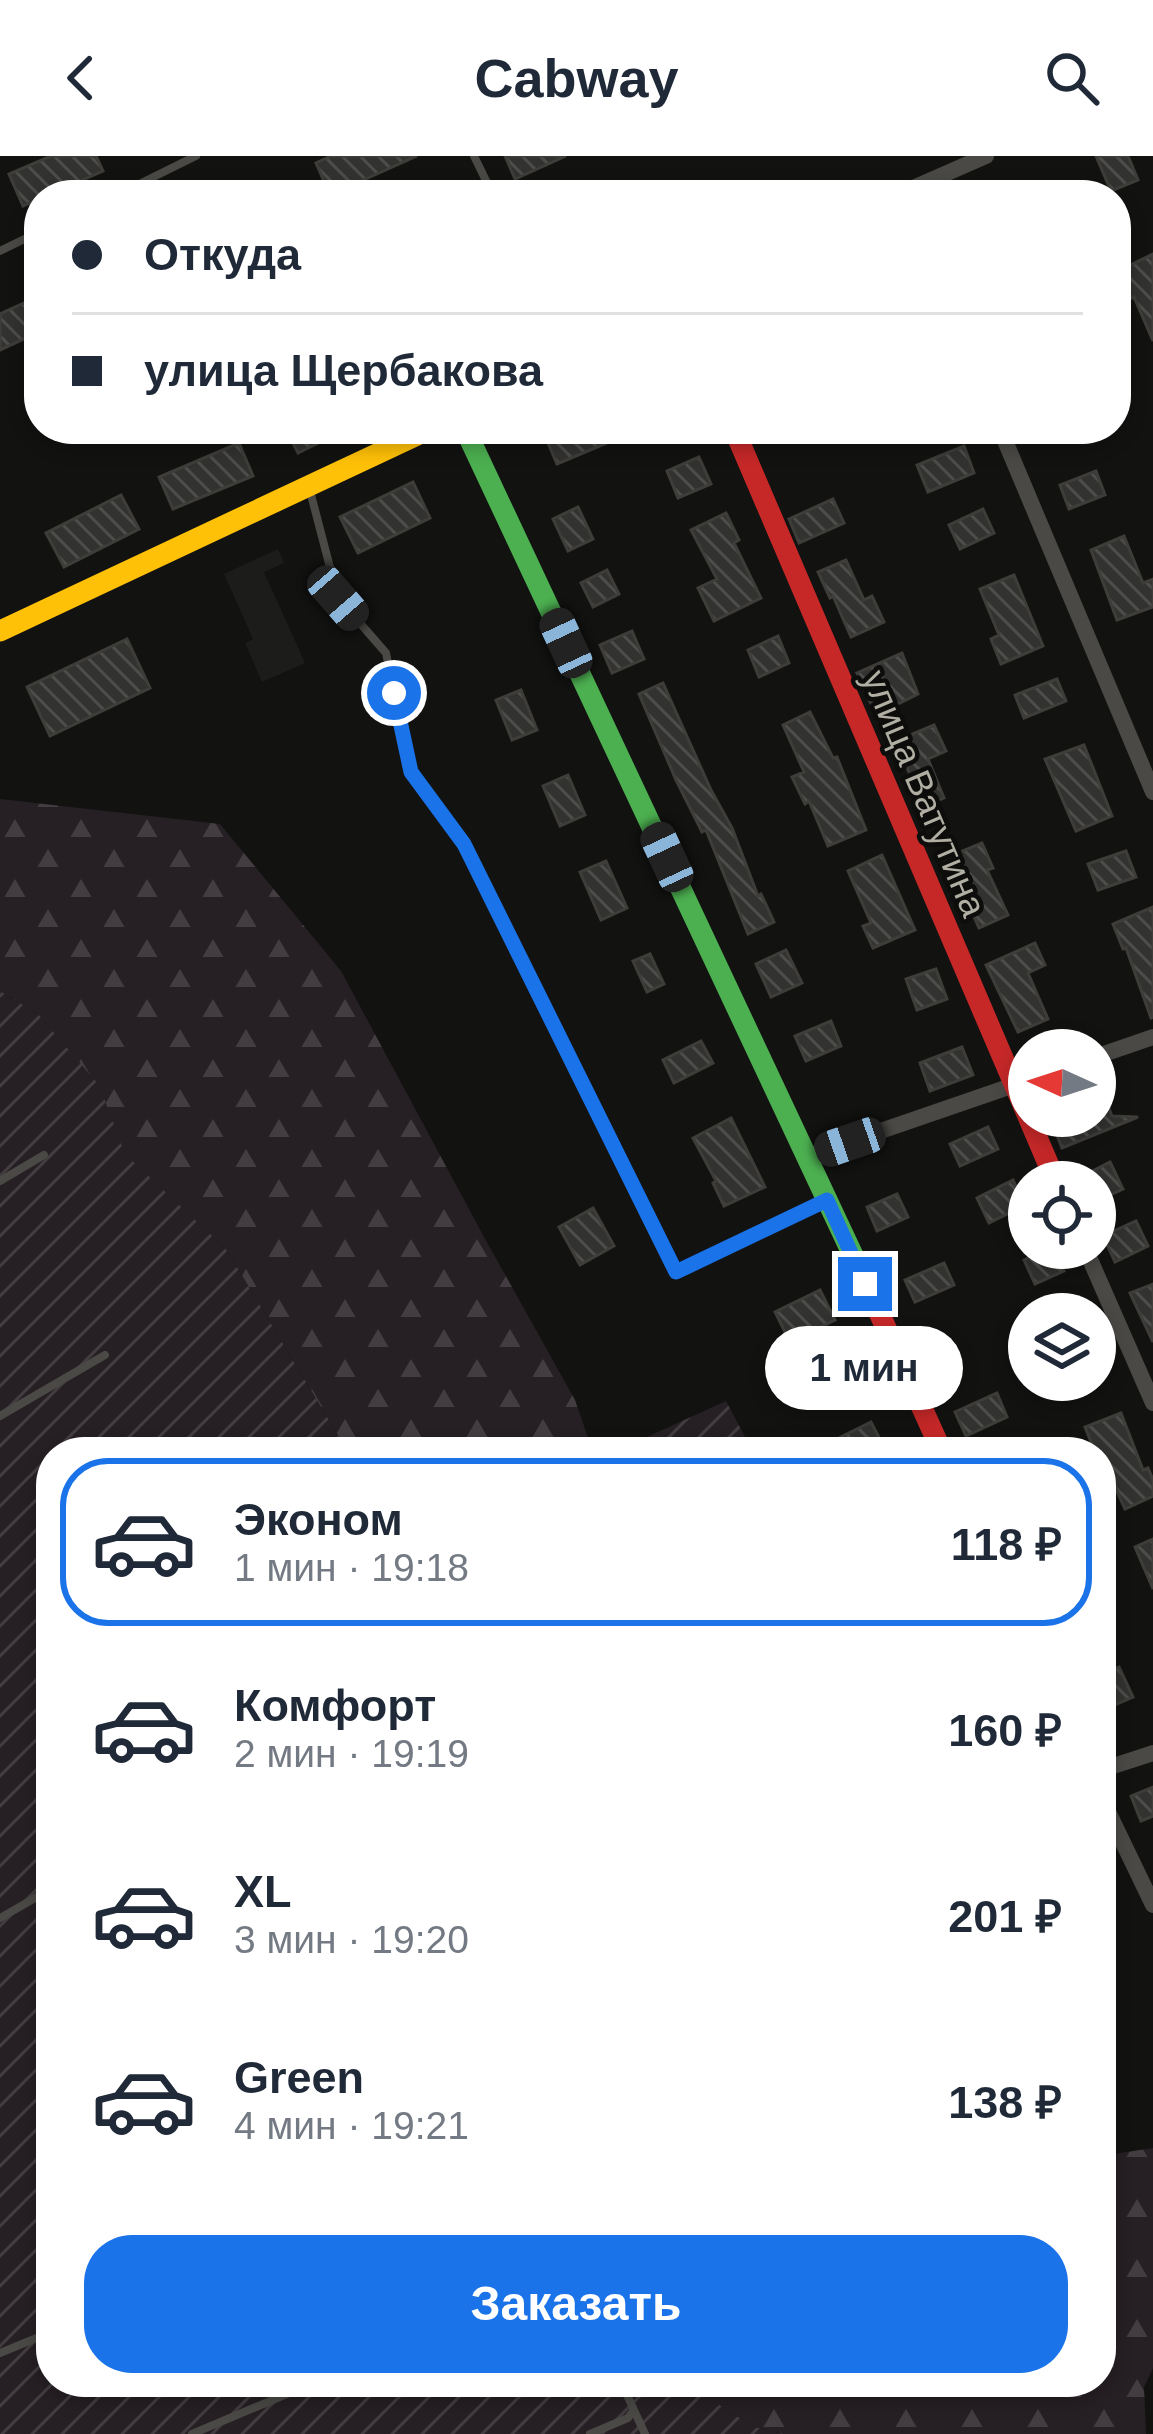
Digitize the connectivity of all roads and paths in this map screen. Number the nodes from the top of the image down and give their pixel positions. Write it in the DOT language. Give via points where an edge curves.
graph roads {
  1 [pos="196,156"];
  2 [pos="986,156"];
  3 [pos="147,180"];
  4 [pos="932,180"];
  5 [pos="397,444"];
  6 [pos="472,444"];
  7 [pos="741,444"];
  8 [pos="1006,444"];
  9 [pos="308,485"];
  10 [pos="0,631"];
  11 [pos="1153,792"];
  12 [pos="1153,1037"];
  13 [pos="1116,1050"];
  14 [pos="1008,1052"];
  15 [pos="1008,1087"];
  16 [pos="44,1155"];
  17 [pos="808,1156"];
  18 [pos="0,1181"];
  19 [pos="827,1200"];
  20 [pos="1094,1269"];
  21 [pos="105,1355"];
  22 [pos="1153,1403"];
  23 [pos="0,1416"];
  24 [pos="936,1437"];
  25 [pos="1153,1753"];
  26 [pos="1116,1765"];
  27 [pos="1116,1827"];
  28 [pos="36,1898"];
  29 [pos="1153,1905"];
  30 [pos="0,1918"];
  31 [pos="36,2338"];
  32 [pos="0,2354"];
  33 [pos="280,2397"];
  34 [pos="627,2397"];
  35 [pos="633,2411"];
  36 [pos="192,2434"];
  37 [pos="590,2434"];
  38 [pos="645,2434"];
  1 -- 3 [label="lane"];
  2 -- 4 [label="street"];
  5 -- 9 [label="street"];
  6 -- 17 [label="street"];
  7 -- 14 [label="street, улица Ватутина"];
  8 -- 11 [label="street"];
  9 -- 10 [label="street"];
  9 -- 19 [label="lane" via="338,598 386,653 411,772 464,844 676,1272"];
  12 -- 13 [label="street"];
  15 -- 17 [label="street"];
  16 -- 18 [label="lane"];
  17 -- 19 [label="street"];
  19 -- 24 [label="street"];
  20 -- 22 [label="street"];
  21 -- 23 [label="lane"];
  25 -- 26 [label="street"];
  27 -- 29 [label="street"];
  28 -- 30 [label="lane"];
  31 -- 32 [label="lane"];
  33 -- 36 [label="lane"];
  34 -- 35 [label="lane"];
  35 -- 37 [label="lane"];
  35 -- 38 [label="lane"];
}
